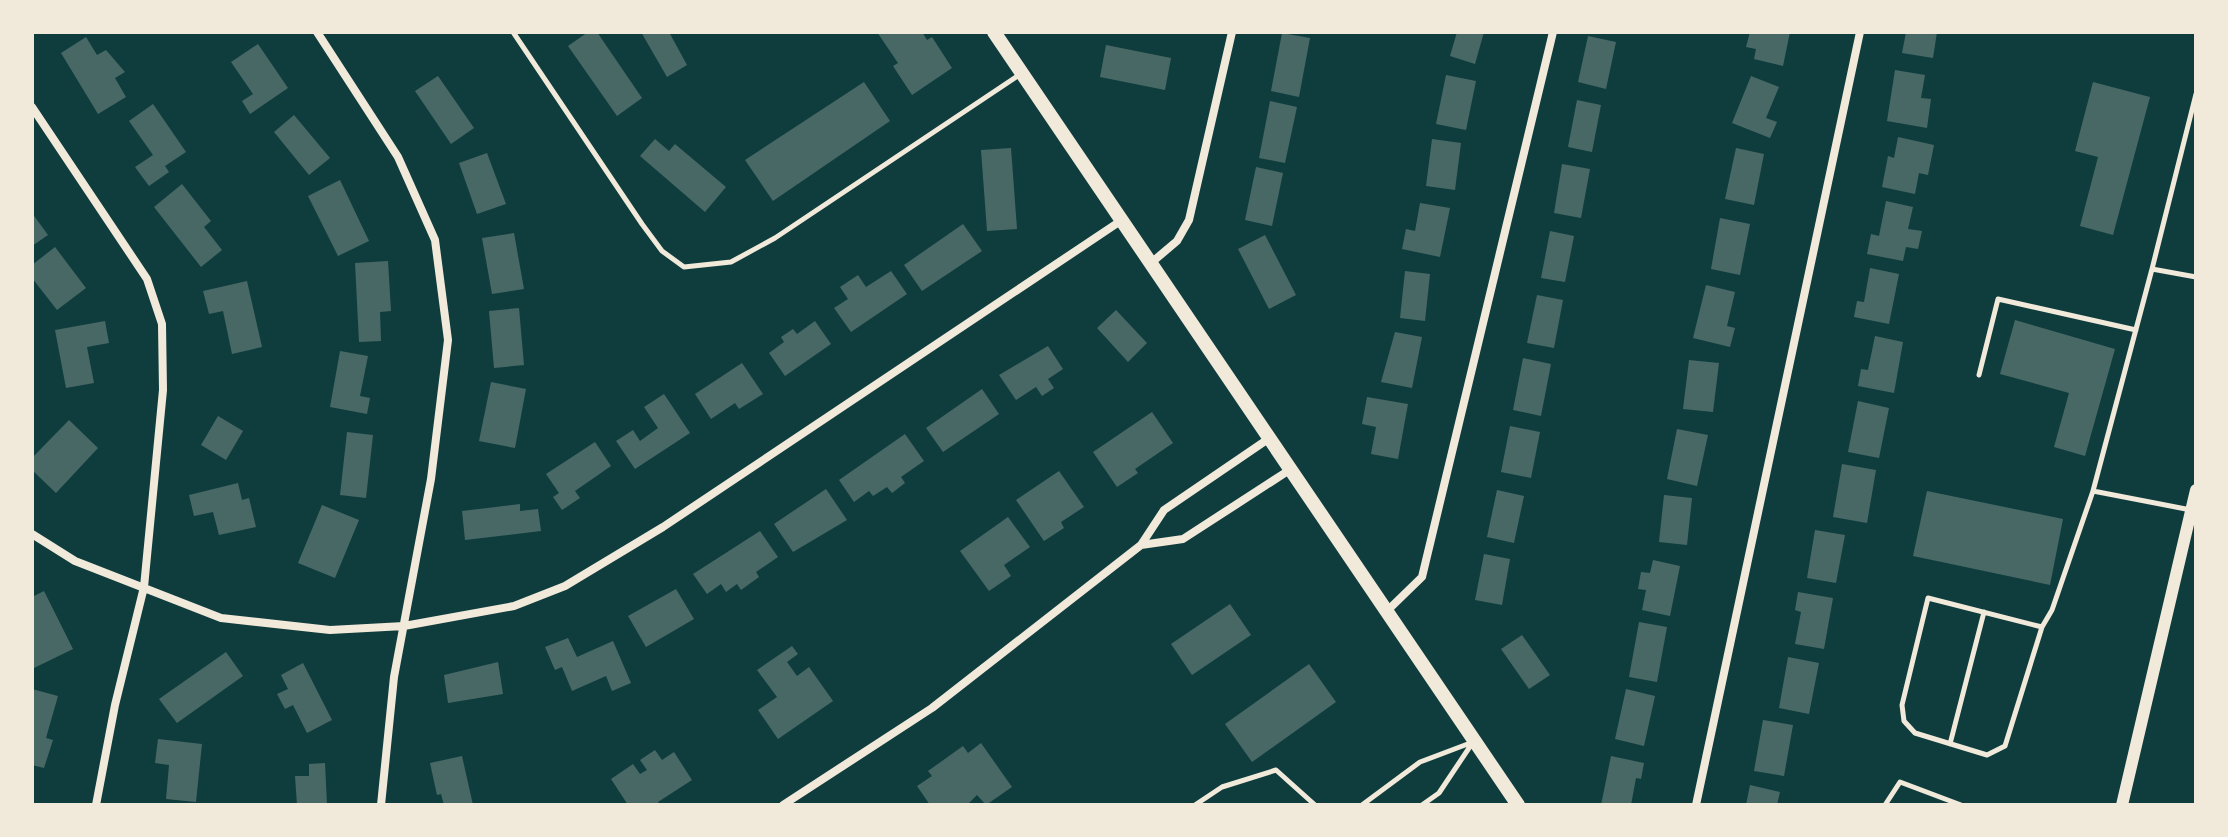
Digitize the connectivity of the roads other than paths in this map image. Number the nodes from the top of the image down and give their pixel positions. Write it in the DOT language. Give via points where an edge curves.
graph roads {
  1 [pos="317,32"];
  2 [pos="513,32"];
  3 [pos="994,32"];
  4 [pos="1232,32"];
  5 [pos="1553,32"];
  6 [pos="1860,32"];
  7 [pos="1021,73"];
  8 [pos="2196,94"];
  9 [pos="32,107"];
  10 [pos="1122,220"];
  11 [pos="1151,263"];
  12 [pos="2152,269"];
  13 [pos="2196,277"];
  14 [pos="2136,330"];
  15 [pos="1979,375"];
  16 [pos="1271,437"];
  17 [pos="1291,469"];
  18 [pos="2196,490"];
  19 [pos="2093,491"];
  20 [pos="2191,510"];
  21 [pos="32,534"];
  22 [pos="1141,545"];
  23 [pos="144,587"];
  24 [pos="1387,611"];
  25 [pos="1984,612"];
  26 [pos="404,626"];
  27 [pos="2042,627"];
  28 [pos="1474,742"];
  29 [pos="1950,744"];
  30 [pos="96,805"];
  31 [pos="381,805"];
  32 [pos="783,805"];
  33 [pos="1195,805"];
  34 [pos="1315,805"];
  35 [pos="1362,805"];
  36 [pos="1422,805"];
  37 [pos="1518,805"];
  38 [pos="1696,805"];
  39 [pos="1885,805"];
  40 [pos="1961,805"];
  41 [pos="2122,805"];
  1 -- 26 [label="street" via="398,157 435,240 448,340 431,479"];
  2 -- 7 [label="lane" via="642,224 662,251 684,267 731,262 775,238"];
  3 -- 7 [label="main road"];
  4 -- 11 [label="street" via="1189,220 1177,241"];
  5 -- 24 [label="street" via="1422,577"];
  6 -- 38 [label="street"];
  7 -- 10 [label="main road"];
  8 -- 12 [label="lane"];
  9 -- 23 [label="street" via="147,279 162,324 160,432"];
  10 -- 11 [label="main road"];
  10 -- 26 [label="street" via="663,527 565,586 514,606"];
  11 -- 16 [label="main road"];
  12 -- 13 [label="lane"];
  12 -- 14 [label="lane"];
  14 -- 15 [label="lane" via="1998,299"];
  14 -- 19 [label="lane"];
  16 -- 17 [label="main road"];
  16 -- 22 [label="street" via="1164,510"];
  17 -- 22 [label="street" via="1183,539"];
  17 -- 24 [label="main road"];
  18 -- 20 [label="street"];
  19 -- 20 [label="lane"];
  19 -- 27 [label="lane"];
  20 -- 41 [label="street"];
  21 -- 23 [label="street" via="75,561"];
  22 -- 32 [label="street" via="932,708"];
  23 -- 26 [label="street" via="221,618 330,630"];
  23 -- 30 [label="street"];
  24 -- 28 [label="main road"];
  25 -- 27 [label="lane"];
  25 -- 29 [label="lane"];
  25 -- 29 [label="lane" via="1928,598 1902,714 1915,733"];
  26 -- 31 [label="street"];
  27 -- 29 [label="lane" via="2005,746 1987,755"];
  28 -- 35 [label="lane" via="1420,762"];
  28 -- 36 [label="lane" via="1439,793"];
  28 -- 37 [label="main road"];
  33 -- 34 [label="lane" via="1222,787 1276,770"];
  39 -- 40 [label="lane" via="1900,782"];
}
